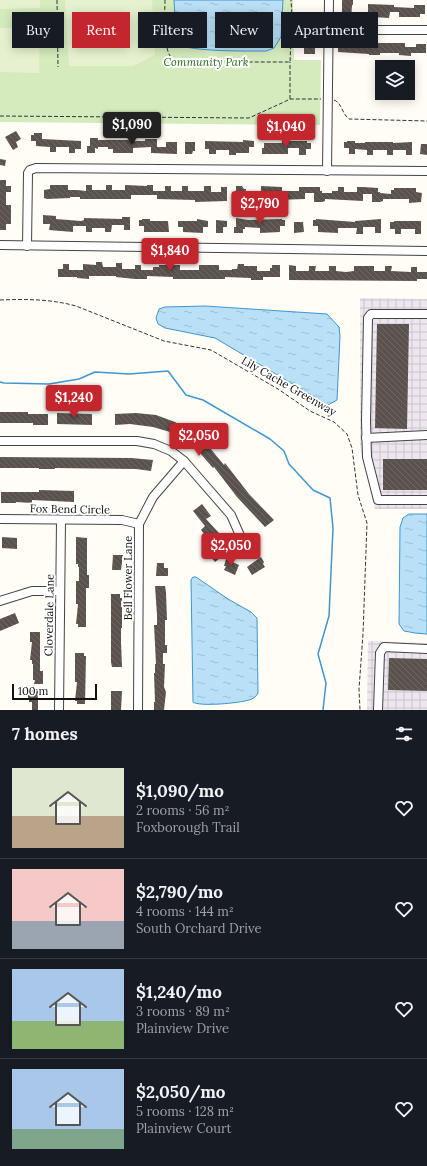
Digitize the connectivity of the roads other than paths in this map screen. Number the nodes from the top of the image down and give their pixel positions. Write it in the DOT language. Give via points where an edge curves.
graph roads {
  1 [pos="329,0"];
  2 [pos="329,12"];
  3 [pos="378,30"];
  4 [pos="427,30"];
  5 [pos="329,48"];
  6 [pos="327,171"];
  7 [pos="427,171"];
  8 [pos="0,245"];
  9 [pos="27,246"];
  10 [pos="427,251"];
  11 [pos="427,314"];
  12 [pos="427,435"];
  13 [pos="366,438"];
  14 [pos="0,441"];
  15 [pos="184,461"];
  16 [pos="427,500"];
  17 [pos="0,519"];
  18 [pos="61,520"];
  19 [pos="139,524"];
  20 [pos="242,540"];
  21 [pos="60,591"];
  22 [pos="0,601"];
  23 [pos="427,649"];
  24 [pos="59,710"];
  25 [pos="138,710"];
  26 [pos="378,710"];
  1 -- 2 [label="street"];
  3 -- 4 [label="street"];
  5 -- 6 [label="street"];
  6 -- 7 [label="street"];
  6 -- 9 [label="street" via="32,169 28,178"];
  8 -- 9 [label="street"];
  9 -- 10 [label="street"];
  11 -- 13 [label="street" via="371,314 368,318"];
  12 -- 13 [label="street"];
  13 -- 16 [label="street" via="367,457 378,500"];
  14 -- 15 [label="street" via="138,441 172,451"];
  15 -- 19 [label="street, Bell Flower Lane" via="153,498"];
  15 -- 20 [label="street" via="231,515"];
  17 -- 18 [label="street, Fox Bend Circle"];
  18 -- 19 [label="street, Fox Bend Circle" via="122,520"];
  18 -- 21 [label="street, Cloverdale Lane"];
  19 -- 25 [label="street, Bell Flower Lane"];
  21 -- 22 [label="street" via="32,591"];
  21 -- 24 [label="street, Cloverdale Lane"];
  23 -- 26 [label="street" via="384,647 380,653"];
}
